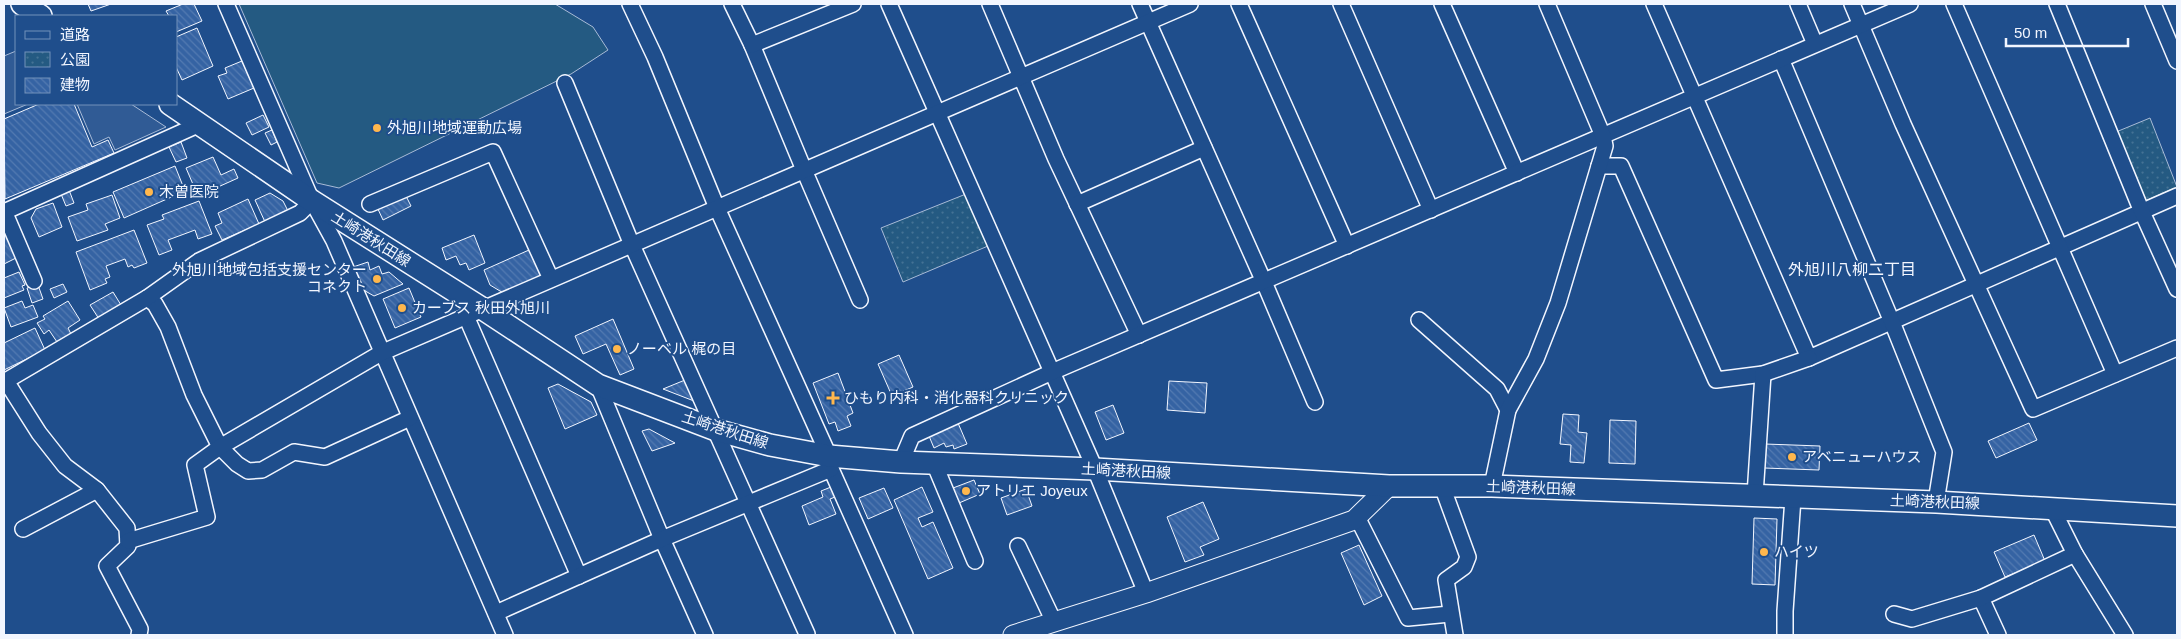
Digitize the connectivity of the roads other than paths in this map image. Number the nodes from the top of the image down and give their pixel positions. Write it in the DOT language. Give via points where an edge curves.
graph roads {
  1 [pos="22,4"];
  2 [pos="226,4"];
  3 [pos="630,4"];
  4 [pos="732,4"];
  5 [pos="853,4"];
  6 [pos="889,4"];
  7 [pos="990,4"];
  8 [pos="1140,4"];
  9 [pos="1190,4"];
  10 [pos="1239,4"];
  11 [pos="1341,4"];
  12 [pos="1442,4"];
  13 [pos="1547,4"];
  14 [pos="1654,4"];
  15 [pos="1798,4"];
  16 [pos="1852,4"];
  17 [pos="1910,4"];
  18 [pos="1954,4"];
  19 [pos="2056,4"];
  20 [pos="2153,4"];
  21 [pos="38,15"];
  22 [pos="1148,22"];
  23 [pos="1860,25"];
  24 [pos="1815,44"];
  25 [pos="752,46"];
  26 [pos="1781,59"];
  27 [pos="2177,61"];
  28 [pos="1022,76"];
  29 [pos="565,83"];
  30 [pos="1694,96"];
  31 [pos="172,105"];
  32 [pos="936,113"];
  33 [pos="200,124"];
  34 [pos="1603,136"];
  35 [pos="1204,148"];
  36 [pos="1598,166"];
  37 [pos="804,170"];
  38 [pos="1517,173"];
  39 [pos="2177,196"];
  40 [pos="312,201"];
  41 [pos="370,204"];
  42 [pos="1077,204"];
  43 [pos="717,208"];
  44 [pos="1431,210"];
  45 [pos="4,211"];
  46 [pos="2142,212"];
  47 [pos="632,245"];
  48 [pos="1347,246"];
  49 [pos="2060,248"];
  50 [pos="551,279"];
  51 [pos="34,281"];
  52 [pos="1264,282"];
  53 [pos="1976,284"];
  54 [pos="2177,289"];
  55 [pos="147,298"];
  56 [pos="860,300"];
  57 [pos="475,313"];
  58 [pos="1419,320"];
  59 [pos="1892,322"];
  60 [pos="1139,335"];
  61 [pos="2177,348"];
  62 [pos="381,353"];
  63 [pos="1809,358"];
  64 [pos="1052,372"];
  65 [pos="1763,374"];
  66 [pos="2115,374"];
  67 [pos="5,382"];
  68 [pos="598,385"];
  69 [pos="1315,402"];
  70 [pos="1508,410"];
  71 [pos="410,418"];
  72 [pos="716,430"];
  73 [pos="220,447"];
  74 [pos="901,462"];
  75 [pos="830,463"];
  76 [pos="934,463"];
  77 [pos="1095,469"];
  78 [pos="1389,486"];
  79 [pos="1442,486"];
  80 [pos="1492,486"];
  81 [pos="98,490"];
  82 [pos="1754,495"];
  83 [pos="1793,498"];
  84 [pos="1936,502"];
  85 [pos="749,503"];
  86 [pos="2052,508"];
  87 [pos="2177,516"];
  88 [pos="1357,517"];
  89 [pos="23,530"];
  90 [pos="662,539"];
  91 [pos="128,541"];
  92 [pos="1018,546"];
  93 [pos="2075,554"];
  94 [pos="975,561"];
  95 [pos="579,576"];
  96 [pos="1146,592"];
  97 [pos="1981,598"];
  98 [pos="496,613"];
  99 [pos="1450,614"];
  100 [pos="1894,614"];
  101 [pos="1054,622"];
  102 [pos="807,634"];
  103 [pos="1019,634"];
  104 [pos="139,635"];
  105 [pos="505,635"];
  106 [pos="705,635"];
  107 [pos="904,635"];
  108 [pos="1455,635"];
  109 [pos="1786,635"];
  110 [pos="1998,635"];
  111 [pos="2125,635"];
  1 -- 21 [label="main road"];
  2 -- 40 [label="street"];
  3 -- 43 [label="street"];
  4 -- 25 [label="street"];
  5 -- 25 [label="street"];
  6 -- 32 [label="street"];
  7 -- 28 [label="street"];
  8 -- 22 [label="street"];
  9 -- 22 [label="street"];
  10 -- 48 [label="street"];
  11 -- 44 [label="street"];
  12 -- 38 [label="street"];
  13 -- 34 [label="street"];
  14 -- 30 [label="street"];
  15 -- 24 [label="street"];
  16 -- 23 [label="street"];
  17 -- 23 [label="street"];
  18 -- 49 [label="street"];
  19 -- 46 [label="street"];
  20 -- 27 [label="street"];
  22 -- 28 [label="street"];
  22 -- 35 [label="street"];
  23 -- 24 [label="street"];
  23 -- 53 [label="street"];
  24 -- 26 [label="street"];
  25 -- 37 [label="street"];
  26 -- 30 [label="street"];
  26 -- 59 [label="street"];
  28 -- 32 [label="street"];
  28 -- 42 [label="street"];
  29 -- 47 [label="street"];
  30 -- 34 [label="street"];
  30 -- 63 [label="street"];
  31 -- 33 [label="main road, 土崎港秋田線"];
  32 -- 37 [label="street"];
  32 -- 64 [label="street"];
  33 -- 40 [label="main road, 土崎港秋田線"];
  33 -- 45 [label="street"];
  34 -- 36 [label="street" via="1604,146"];
  34 -- 38 [label="street"];
  35 -- 42 [label="street"];
  35 -- 52 [label="street"];
  36 -- 65 [label="street" via="1621,166 1716,380"];
  36 -- 70 [label="street" via="1558,304 1536,359"];
  37 -- 43 [label="street"];
  37 -- 56 [label="street"];
  38 -- 44 [label="street"];
  39 -- 46 [label="street"];
  40 -- 55 [label="street" via="300,213 199,262"];
  40 -- 57 [label="main road, 土崎港秋田線"];
  40 -- 62 [label="street" via="334,241"];
  41 -- 50 [label="street" via="493,152"];
  42 -- 60 [label="street"];
  43 -- 47 [label="street"];
  43 -- 75 [label="street"];
  44 -- 48 [label="street"];
  45 -- 51 [label="street"];
  46 -- 49 [label="street"];
  46 -- 54 [label="street"];
  47 -- 50 [label="street"];
  47 -- 72 [label="street"];
  48 -- 52 [label="street"];
  49 -- 53 [label="street"];
  49 -- 66 [label="street"];
  50 -- 57 [label="street"];
  52 -- 60 [label="street"];
  52 -- 69 [label="street"];
  53 -- 59 [label="street"];
  53 -- 66 [label="street" via="2033,409"];
  55 -- 67 [label="street"];
  55 -- 73 [label="street" via="155,304 168,328 194,395"];
  57 -- 62 [label="street"];
  57 -- 68 [label="main road, 土崎港秋田線"];
  57 -- 95 [label="street"];
  58 -- 70 [label="street" via="1497,389"];
  59 -- 63 [label="street"];
  59 -- 84 [label="street" via="1944,452"];
  60 -- 64 [label="street"];
  61 -- 66 [label="street"];
  62 -- 71 [label="street"];
  62 -- 73 [label="street"];
  63 -- 65 [label="street"];
  64 -- 74 [label="street" via="912,436"];
  64 -- 77 [label="street"];
  65 -- 82 [label="street"];
  67 -- 81 [label="street" via="65,466"];
  68 -- 72 [label="main road, 土崎港秋田線"];
  68 -- 90 [label="street"];
  70 -- 80 [label="street"];
  71 -- 73 [label="street" via="325,457 294,452 262,470 248,471"];
  71 -- 98 [label="street"];
  72 -- 75 [label="main road, 土崎港秋田線"];
  72 -- 85 [label="street"];
  73 -- 91 [label="street" via="195,465 207,518"];
  74 -- 75 [label="main road, 土崎港秋田線"];
  74 -- 76 [label="main road, 土崎港秋田線"];
  75 -- 85 [label="street"];
  75 -- 107 [label="street"];
  76 -- 77 [label="main road, 土崎港秋田線"];
  76 -- 94 [label="street"];
  77 -- 78 [label="main road, 土崎港秋田線"];
  77 -- 96 [label="street"];
  78 -- 79 [label="main road, 土崎港秋田線"];
  78 -- 88 [label="street"];
  79 -- 80 [label="main road, 土崎港秋田線"];
  79 -- 99 [label="street" via="1468,557 1464,568 1446,580"];
  80 -- 82 [label="main road, 土崎港秋田線"];
  81 -- 89 [label="street"];
  81 -- 91 [label="street" via="128,528"];
  82 -- 83 [label="main road, 土崎港秋田線"];
  83 -- 84 [label="main road, 土崎港秋田線"];
  83 -- 109 [label="street"];
  84 -- 86 [label="main road, 土崎港秋田線"];
  85 -- 90 [label="street"];
  85 -- 102 [label="street"];
  86 -- 87 [label="main road, 土崎港秋田線"];
  86 -- 93 [label="street"];
  88 -- 96 [label="street"];
  88 -- 99 [label="street" via="1408,618"];
  90 -- 95 [label="street"];
  90 -- 106 [label="street"];
  91 -- 104 [label="street" via="128,546 107,566 140,629"];
  92 -- 101 [label="street"];
  93 -- 97 [label="street"];
  93 -- 111 [label="street"];
  95 -- 98 [label="street"];
  96 -- 101 [label="street"];
  97 -- 100 [label="street" via="1912,619"];
  97 -- 110 [label="street"];
  98 -- 105 [label="street"];
  99 -- 108 [label="street"];
  101 -- 103 [label="street"];
}
